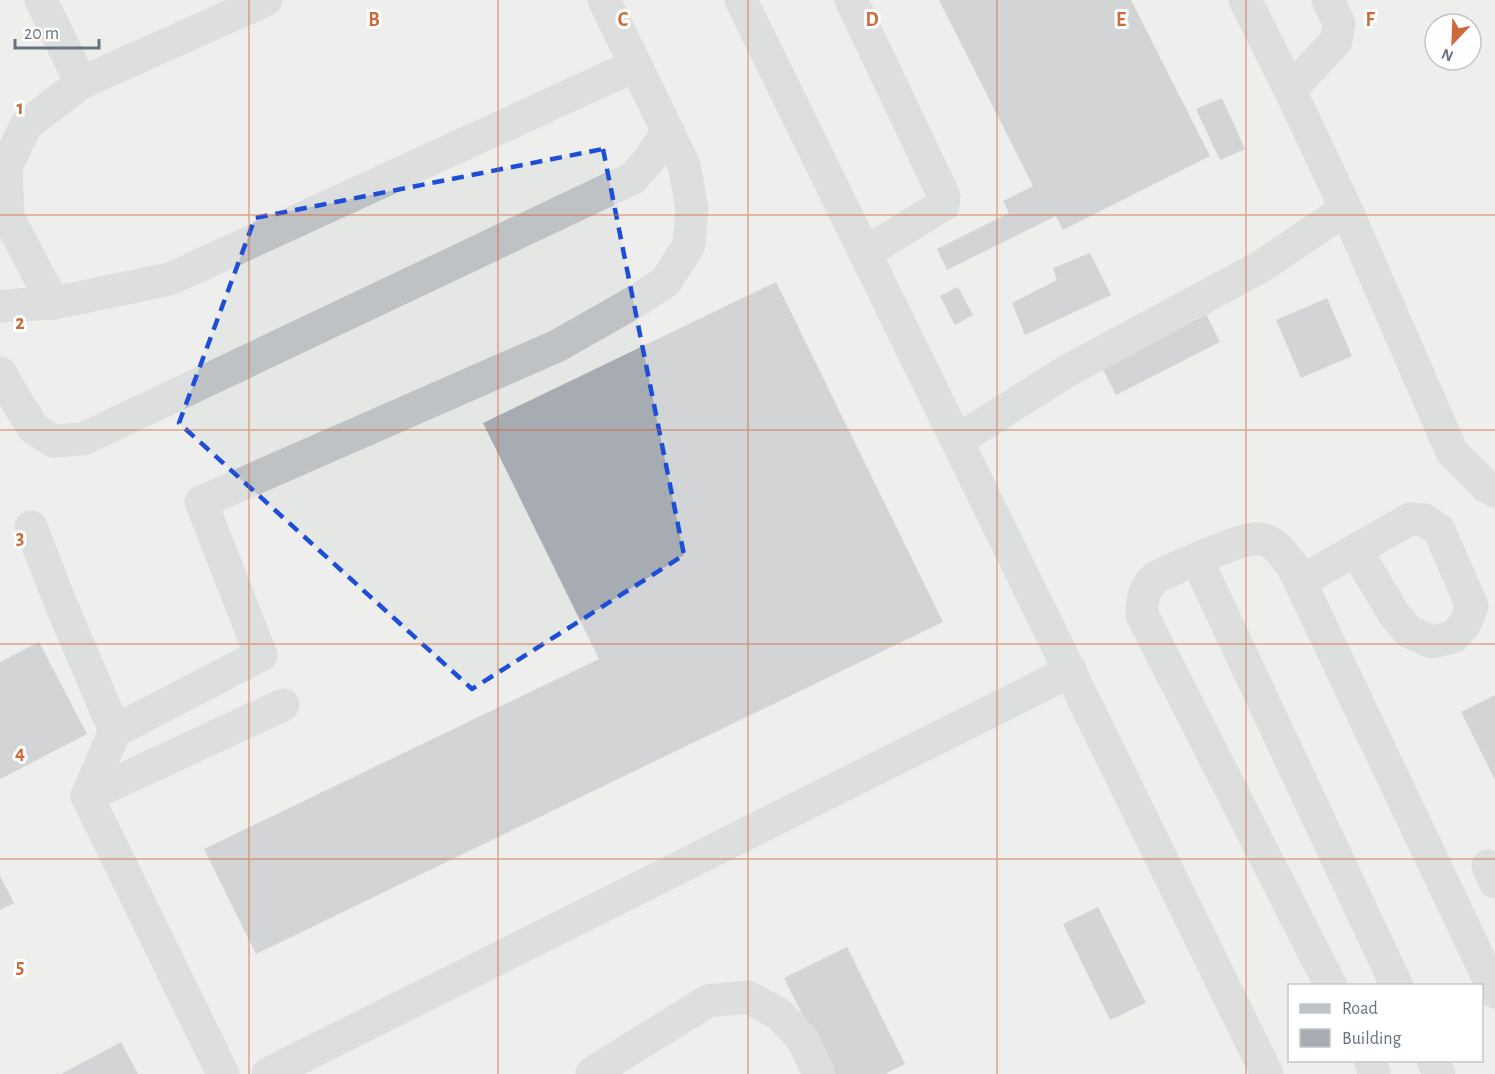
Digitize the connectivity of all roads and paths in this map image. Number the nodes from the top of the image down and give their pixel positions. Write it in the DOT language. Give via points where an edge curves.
graph roads {
  1 [pos="41,0"];
  2 [pos="266,0"];
  3 [pos="604,0"];
  4 [pos="741,0"];
  5 [pos="851,0"];
  6 [pos="1245,0"];
  7 [pos="1328,0"];
  8 [pos="636,64"];
  9 [pos="81,83"];
  10 [pos="1290,90"];
  11 [pos="668,131"];
  12 [pos="1346,209"];
  13 [pos="866,253"];
  14 [pos="53,303"];
  15 [pos="0,306"];
  16 [pos="0,373"];
  17 [pos="958,440"];
  18 [pos="1495,491"];
  19 [pos="31,527"];
  20 [pos="1356,550"];
  21 [pos="1197,560"];
  22 [pos="1300,582"];
  23 [pos="1071,671"];
  24 [pos="283,705"];
  25 [pos="115,731"];
  26 [pos="87,796"];
  27 [pos="1330,984"];
  28 [pos="1396,984"];
  29 [pos="1495,992"];
  30 [pos="304,1065"];
  31 [pos="592,1073"];
  32 [pos="223,1074"];
  33 [pos="268,1074"];
  34 [pos="819,1074"];
  35 [pos="1267,1074"];
  1 -- 9 [label="street"];
  2 -- 9 [label="street"];
  3 -- 8 [label="street"];
  4 -- 13 [label="street"];
  5 -- 13 [label="street" via="944,196 943,205"];
  6 -- 10 [label="street"];
  7 -- 10 [label="street" via="1339,22 1336,41"];
  8 -- 11 [label="street"];
  8 -- 14 [label="street" via="170,279"];
  9 -- 14 [label="street" via="26,125 6,167 8,217"];
  10 -- 12 [label="street"];
  11 -- 16 [label="street" via="633,178 82,439 53,441 33,428"];
  11 -- 25 [label="street" via="684,165 692,208 689,245 666,280 557,346 201,502 261,655"];
  12 -- 17 [label="street" via="1263,266 1067,371"];
  12 -- 18 [label="street" via="1452,452"];
  13 -- 17 [label="street"];
  14 -- 15 [label="street"];
  17 -- 23 [label="street"];
  19 -- 25 [label="street"];
  20 -- 22 [label="street"];
  21 -- 22 [label="street" via="1244,540 1262,538 1275,545"];
  21 -- 27 [label="street" via="1156,577 1146,587 1142,615"];
  21 -- 28 [label="street"];
  22 -- 29 [label="street"];
  23 -- 30 [label="street"];
  23 -- 35 [label="street"];
  24 -- 26 [label="street"];
  25 -- 26 [label="street"];
  26 -- 32 [label="street"];
  30 -- 33 [label="street"];
  31 -- 34 [label="street" via="708,1001 748,997 779,1014 803,1040"];
}
